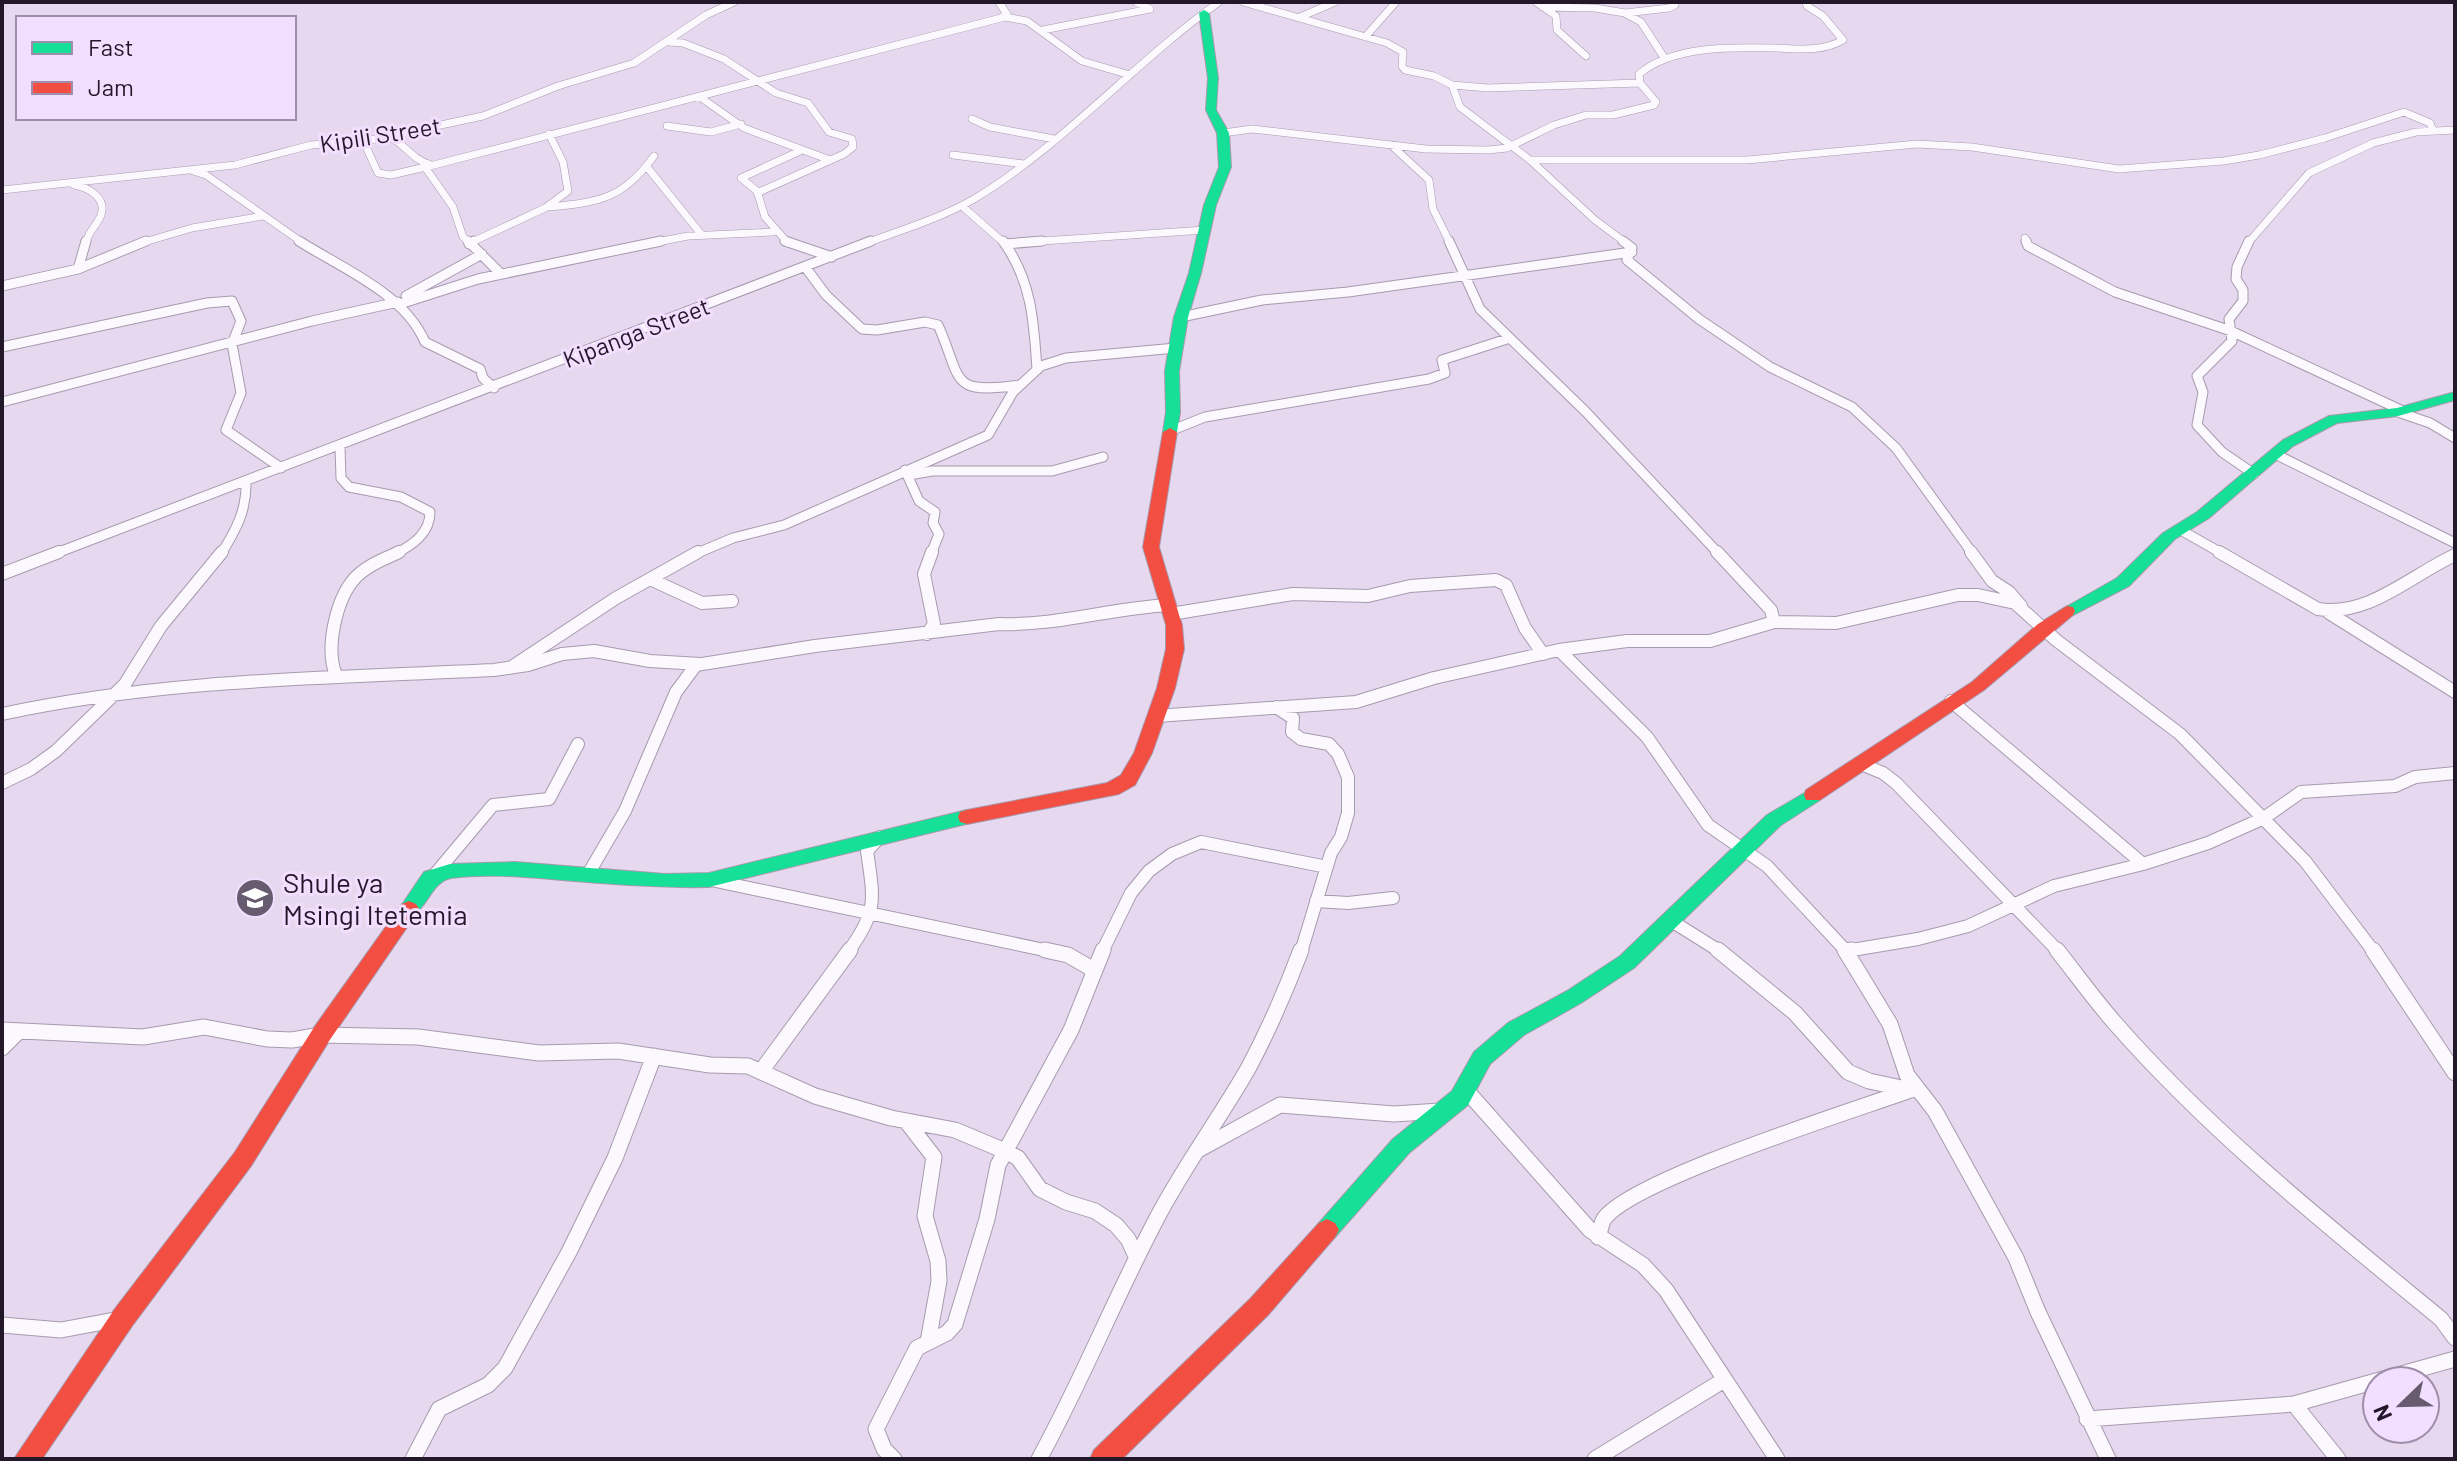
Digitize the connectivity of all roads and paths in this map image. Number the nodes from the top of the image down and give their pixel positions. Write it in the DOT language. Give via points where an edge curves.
graph roads {
  1 [pos="734,2"];
  2 [pos="1003,2"];
  3 [pos="1136,2"];
  4 [pos="1243,2"];
  5 [pos="1335,2"];
  6 [pos="1396,2"];
  7 [pos="1672,2"];
  8 [pos="1806,2"];
  9 [pos="1539,5"];
  10 [pos="1212,7"];
  11 [pos="1625,13"];
  12 [pos="1300,17"];
  13 [pos="1001,18"];
  14 [pos="1043,30"];
  15 [pos="1366,36"];
  16 [pos="669,42"];
  17 [pos="1586,56"];
  18 [pos="1665,59"];
  19 [pos="1130,75"];
  20 [pos="760,80"];
  21 [pos="1640,83"];
  22 [pos="1452,85"];
  23 [pos="700,97"];
  24 [pos="972,119"];
  25 [pos="741,124"];
  26 [pos="667,126"];
  27 [pos="2455,130"];
  28 [pos="2433,131"];
  29 [pos="1223,133"];
  30 [pos="549,134"];
  31 [pos="387,136"];
  32 [pos="1054,139"];
  33 [pos="363,140"];
  34 [pos="1391,145"];
  35 [pos="1512,145"];
  36 [pos="800,151"];
  37 [pos="953,155"];
  38 [pos="654,156"];
  39 [pos="830,160"];
  40 [pos="1530,160"];
  41 [pos="1024,164"];
  42 [pos="432,165"];
  43 [pos="647,167"];
  44 [pos="186,170"];
  45 [pos="31,186"];
  46 [pos="2,190"];
  47 [pos="757,193"];
  48 [pos="962,206"];
  49 [pos="546,207"];
  50 [pos="263,216"];
  51 [pos="1205,230"];
  52 [pos="773,232"];
  53 [pos="701,234"];
  54 [pos="2025,238"];
  55 [pos="469,244"];
  56 [pos="1005,244"];
  57 [pos="1632,252"];
  58 [pos="482,254"];
  59 [pos="834,257"];
  60 [pos="806,268"];
  61 [pos="78,269"];
  62 [pos="501,274"];
  63 [pos="1462,274"];
  64 [pos="2,286"];
  65 [pos="398,302"];
  66 [pos="1181,317"];
  67 [pos="2231,331"];
  68 [pos="1507,339"];
  69 [pos="232,344"];
  70 [pos="2,347"];
  71 [pos="1176,348"];
  72 [pos="1037,370"];
  73 [pos="1020,385"];
  74 [pos="494,388"];
  75 [pos="2455,396"];
  76 [pos="2,402"];
  77 [pos="2400,412"];
  78 [pos="1170,431"];
  79 [pos="2455,438"];
  80 [pos="340,447"];
  81 [pos="2275,454"];
  82 [pos="1103,457"];
  83 [pos="281,468"];
  84 [pos="907,473"];
  85 [pos="2254,474"];
  86 [pos="246,481"];
  87 [pos="2179,529"];
  88 [pos="2455,543"];
  89 [pos="2455,555"];
  90 [pos="2,574"];
  91 [pos="650,579"];
  92 [pos="732,601"];
  93 [pos="2022,607"];
  94 [pos="1170,609"];
  95 [pos="2326,612"];
  96 [pos="1774,622"];
  97 [pos="2042,626"];
  98 [pos="927,634"];
  99 [pos="1559,650"];
  100 [pos="1543,654"];
  101 [pos="701,664"];
  102 [pos="510,668"];
  103 [pos="336,675"];
  104 [pos="2455,692"];
  105 [pos="116,694"];
  106 [pos="1951,701"];
  107 [pos="1276,707"];
  108 [pos="2,714"];
  109 [pos="1156,716"];
  110 [pos="578,744"];
  111 [pos="1861,764"];
  112 [pos="2455,773"];
  113 [pos="2,783"];
  114 [pos="2264,818"];
  115 [pos="880,837"];
  116 [pos="1745,848"];
  117 [pos="2143,864"];
  118 [pos="1327,867"];
  119 [pos="436,873"];
  120 [pos="587,876"];
  121 [pos="711,880"];
  122 [pos="1393,898"];
  123 [pos="1316,901"];
  124 [pos="2015,906"];
  125 [pos="871,915"];
  126 [pos="1670,920"];
  127 [pos="1846,951"];
  128 [pos="1094,970"];
  129 [pos="2,1030"];
  130 [pos="19,1031"];
  131 [pos="321,1035"];
  132 [pos="2,1048"];
  133 [pos="654,1056"];
  134 [pos="2450,1060"];
  135 [pos="762,1070"];
  136 [pos="2455,1073"];
  137 [pos="1913,1089"];
  138 [pos="1466,1090"];
  139 [pos="1445,1111"];
  140 [pos="906,1121"];
  141 [pos="1005,1151"];
  142 [pos="1196,1152"];
  143 [pos="1598,1237"];
  144 [pos="1136,1256"];
  145 [pos="123,1318"];
  146 [pos="2,1325"];
  147 [pos="2455,1338"];
  148 [pos="928,1342"];
  149 [pos="2455,1359"];
  150 [pos="1724,1380"];
  151 [pos="2294,1404"];
  152 [pos="2087,1419"];
  153 [pos="27,1459"];
  154 [pos="413,1459"];
  155 [pos="894,1459"];
  156 [pos="1039,1459"];
  157 [pos="1103,1459"];
  158 [pos="1595,1459"];
  159 [pos="1777,1459"];
  160 [pos="2108,1459"];
  161 [pos="2338,1459"];
  1 -- 16 [label="street, Kipili Street"];
  2 -- 13 [label="street" via="1007,14"];
  3 -- 14 [label="street" via="1149,10"];
  4 -- 12 [label="street"];
  5 -- 12 [label="street"];
  6 -- 15 [label="street"];
  7 -- 11 [label="street" via="1675,5 1669,8"];
  8 -- 18 [label="street" via="1843,40 1827,47 1728,50"];
  9 -- 11 [label="street"];
  9 -- 17 [label="street" via="1558,19 1557,30"];
  10 -- 19 [label="street, Kipanga Street"];
  10 -- 29 [label="street" via="1211,110"];
  11 -- 18 [label="street" via="1641,22"];
  12 -- 15 [label="street"];
  13 -- 14 [label="street" via="1018,17"];
  13 -- 20 [label="street"];
  14 -- 19 [label="street" via="1082,61"];
  15 -- 22 [label="street" via="1403,52 1405,70"];
  16 -- 20 [label="street" via="724,59"];
  16 -- 31 [label="street, Kipili Street" via="634,63 500,111"];
  18 -- 21 [label="street" via="1642,69"];
  19 -- 32 [label="street, Kipanga Street"];
  20 -- 23 [label="street"];
  20 -- 39 [label="street" via="776,93 810,104 831,134 851,138 853,147"];
  21 -- 22 [label="street"];
  21 -- 35 [label="street" via="1654,105 1573,119"];
  22 -- 35 [label="street" via="1460,107"];
  23 -- 25 [label="street"];
  23 -- 30 [label="street"];
  24 -- 32 [label="street"];
  25 -- 26 [label="street" via="711,132"];
  25 -- 36 [label="street"];
  27 -- 28 [label="street"];
  28 -- 40 [label="street" via="2430,123 2404,112 2259,155 2119,169 1918,144 1747,160"];
  28 -- 67 [label="street" via="2373,143 2303,178 2251,236 2237,267 2243,301 2229,319"];
  29 -- 34 [label="street" via="1242,128"];
  29 -- 51 [label="street" via="1225,167"];
  30 -- 42 [label="street"];
  30 -- 49 [label="street" via="571,187"];
  31 -- 33 [label="street, Kipili Street"];
  31 -- 42 [label="street" via="398,139 417,162"];
  32 -- 41 [label="street, Kipanga Street"];
  33 -- 42 [label="street" via="378,173"];
  33 -- 44 [label="street, Kipili Street"];
  34 -- 35 [label="street" via="1465,151"];
  34 -- 63 [label="street" via="1429,181 1436,222"];
  35 -- 40 [label="street"];
  36 -- 39 [label="street"];
  36 -- 47 [label="street" via="742,177"];
  37 -- 41 [label="street"];
  38 -- 43 [label="street"];
  39 -- 47 [label="street"];
  40 -- 57 [label="street"];
  41 -- 48 [label="street, Kipanga Street"];
  42 -- 55 [label="street" via="429,175 453,207"];
  43 -- 49 [label="street" via="613,198"];
  43 -- 53 [label="street"];
  44 -- 45 [label="street, Kipili Street"];
  44 -- 50 [label="street" via="206,175"];
  45 -- 46 [label="street, Kipili Street"];
  45 -- 61 [label="street" via="83,185 101,203 101,216 89,231"];
  47 -- 52 [label="street"];
  48 -- 56 [label="street"];
  48 -- 59 [label="street, Kipanga Street"];
  49 -- 55 [label="street"];
  50 -- 61 [label="street" via="163,238"];
  50 -- 65 [label="street"];
  51 -- 56 [label="street"];
  51 -- 66 [label="street"];
  52 -- 53 [label="street"];
  52 -- 59 [label="street" via="784,243"];
  53 -- 62 [label="street"];
  54 -- 67 [label="street" via="2028,246 2115,292"];
  55 -- 58 [label="street"];
  56 -- 72 [label="street" via="1027,280"];
  57 -- 63 [label="street"];
  57 -- 93 [label="street" via="1626,259 1699,319 1770,367 1854,409 1896,448 1991,580"];
  58 -- 62 [label="street"];
  58 -- 65 [label="street"];
  59 -- 60 [label="street, Kipanga Street"];
  60 -- 73 [label="street" via="862,329 938,325 958,378 967,387"];
  60 -- 74 [label="street, Kipanga Street"];
  61 -- 64 [label="street"];
  62 -- 65 [label="street"];
  63 -- 66 [label="street" via="1262,300"];
  63 -- 68 [label="street" via="1480,309"];
  65 -- 69 [label="street"];
  65 -- 74 [label="street" via="429,346 480,369"];
  66 -- 71 [label="street"];
  67 -- 77 [label="street"];
  67 -- 85 [label="street" via="2232,341 2197,376 2203,392 2197,425 2222,452"];
  68 -- 78 [label="street" via="1442,360 1445,373 1429,379 1205,417"];
  68 -- 96 [label="street" via="1586,412 1768,607"];
  69 -- 70 [label="street" via="241,321 229,300"];
  69 -- 76 [label="street"];
  69 -- 83 [label="street" via="241,393 226,430"];
  71 -- 72 [label="street" via="1066,358"];
  71 -- 78 [label="street"];
  72 -- 73 [label="street"];
  73 -- 84 [label="street" via="990,433"];
  74 -- 80 [label="street, Kipanga Street"];
  75 -- 77 [label="street"];
  77 -- 79 [label="street"];
  77 -- 81 [label="street" via="2334,419"];
  78 -- 94 [label="street" via="1151,547"];
  80 -- 83 [label="street, Kipanga Street"];
  80 -- 103 [label="street" via="341,478 349,487 401,497 431,516 412,545 364,570 349,587 335,632"];
  81 -- 85 [label="street"];
  81 -- 88 [label="street"];
  82 -- 84 [label="street" via="1052,471"];
  83 -- 86 [label="street, Kipanga Street"];
  84 -- 91 [label="street" via="784,525 700,551"];
  84 -- 98 [label="street" via="919,501 935,512 939,534 924,574 934,624"];
  85 -- 87 [label="street"];
  86 -- 90 [label="street, Kipanga Street"];
  86 -- 105 [label="street" via="249,494 243,518"];
  87 -- 95 [label="street"];
  87 -- 97 [label="street" via="2123,582"];
  89 -- 95 [label="street" via="2356,608"];
  91 -- 92 [label="street" via="702,603"];
  91 -- 102 [label="street"];
  93 -- 96 [label="street" via="1970,594 1836,623"];
  93 -- 97 [label="street"];
  94 -- 98 [label="street" via="1127,607 1034,624"];
  94 -- 100 [label="street" via="1293,594 1368,596 1410,586 1496,580 1506,585"];
  94 -- 109 [label="street" via="1176,648"];
  95 -- 104 [label="street"];
  96 -- 99 [label="street" via="1710,641 1627,641"];
  97 -- 106 [label="street" via="2012,660"];
  97 -- 114 [label="street" via="2180,734"];
  98 -- 101 [label="street"];
  99 -- 100 [label="street"];
  99 -- 116 [label="street" via="1640,729 1708,825"];
  100 -- 107 [label="street" via="1434,678 1366,700"];
  101 -- 102 [label="street" via="594,651"];
  101 -- 120 [label="street" via="687,673 624,813"];
  102 -- 103 [label="street" via="372,678"];
  103 -- 105 [label="street"];
  105 -- 108 [label="street"];
  105 -- 113 [label="street" via="66,745 27,774"];
  106 -- 111 [label="street"];
  106 -- 117 [label="street"];
  107 -- 109 [label="street"];
  107 -- 118 [label="street" via="1293,718 1297,737 1333,747 1347,776 1350,810"];
  109 -- 115 [label="street" via="1129,779 1119,787"];
  110 -- 119 [label="street" via="549,799 493,805"];
  111 -- 116 [label="street" via="1774,820"];
  111 -- 124 [label="street" via="1889,776"];
  112 -- 114 [label="street" via="2415,777 2395,786 2301,792"];
  114 -- 117 [label="street"];
  114 -- 134 [label="street" via="2337,900"];
  115 -- 121 [label="street"];
  115 -- 125 [label="street" via="867,851 874,898"];
  116 -- 126 [label="street"];
  116 -- 127 [label="street"];
  117 -- 124 [label="street" via="2054,886"];
  118 -- 123 [label="street"];
  118 -- 128 [label="street" via="1211,842 1183,848 1149,872 1132,893 1114,920"];
  119 -- 120 [label="street"];
  119 -- 131 [label="street" via="426,880"];
  120 -- 121 [label="street"];
  121 -- 125 [label="street"];
  122 -- 123 [label="street"];
  123 -- 142 [label="street" via="1272,1021"];
  124 -- 127 [label="street" via="1968,926"];
  124 -- 147 [label="street" via="2173,1084 2257,1165 2441,1319"];
  125 -- 128 [label="street" via="1068,955"];
  125 -- 135 [label="street" via="861,939"];
  126 -- 137 [label="street" via="1706,940 1795,1013 1848,1072"];
  126 -- 138 [label="street" via="1627,962 1503,1039 1475,1069"];
  127 -- 137 [label="street" via="1890,1024"];
  128 -- 141 [label="street" via="1072,1029"];
  129 -- 130 [label="street"];
  130 -- 131 [label="street" via="143,1037 204,1027 249,1038"];
  130 -- 132 [label="street"];
  131 -- 133 [label="street" via="418,1037 539,1053 618,1051"];
  131 -- 145 [label="street" via="243,1159"];
  133 -- 135 [label="street"];
  133 -- 154 [label="street" via="615,1158 505,1368 488,1385 439,1409"];
  134 -- 136 [label="street"];
  135 -- 140 [label="street" via="806,1093"];
  137 -- 143 [label="street" via="1689,1170 1615,1208"];
  137 -- 152 [label="street" via="1935,1111 2016,1257"];
  138 -- 139 [label="street"];
  138 -- 143 [label="street"];
  139 -- 142 [label="street" via="1394,1114 1280,1105"];
  139 -- 157 [label="street" via="1401,1146 1259,1307"];
  140 -- 141 [label="street" via="955,1130"];
  140 -- 148 [label="street" via="934,1157 925,1209 938,1261 938,1297"];
  141 -- 144 [label="street" via="1018,1158 1040,1189 1116,1225"];
  141 -- 148 [label="street" via="955,1324"];
  142 -- 144 [label="street"];
  143 -- 150 [label="street" via="1643,1265 1666,1290"];
  144 -- 156 [label="street"];
  145 -- 146 [label="street" via="58,1332"];
  145 -- 153 [label="street"];
  148 -- 155 [label="street" via="917,1348 876,1429"];
  149 -- 151 [label="street"];
  150 -- 158 [label="street"];
  150 -- 159 [label="street"];
  151 -- 152 [label="street"];
  151 -- 161 [label="street"];
  152 -- 160 [label="street"];
}
